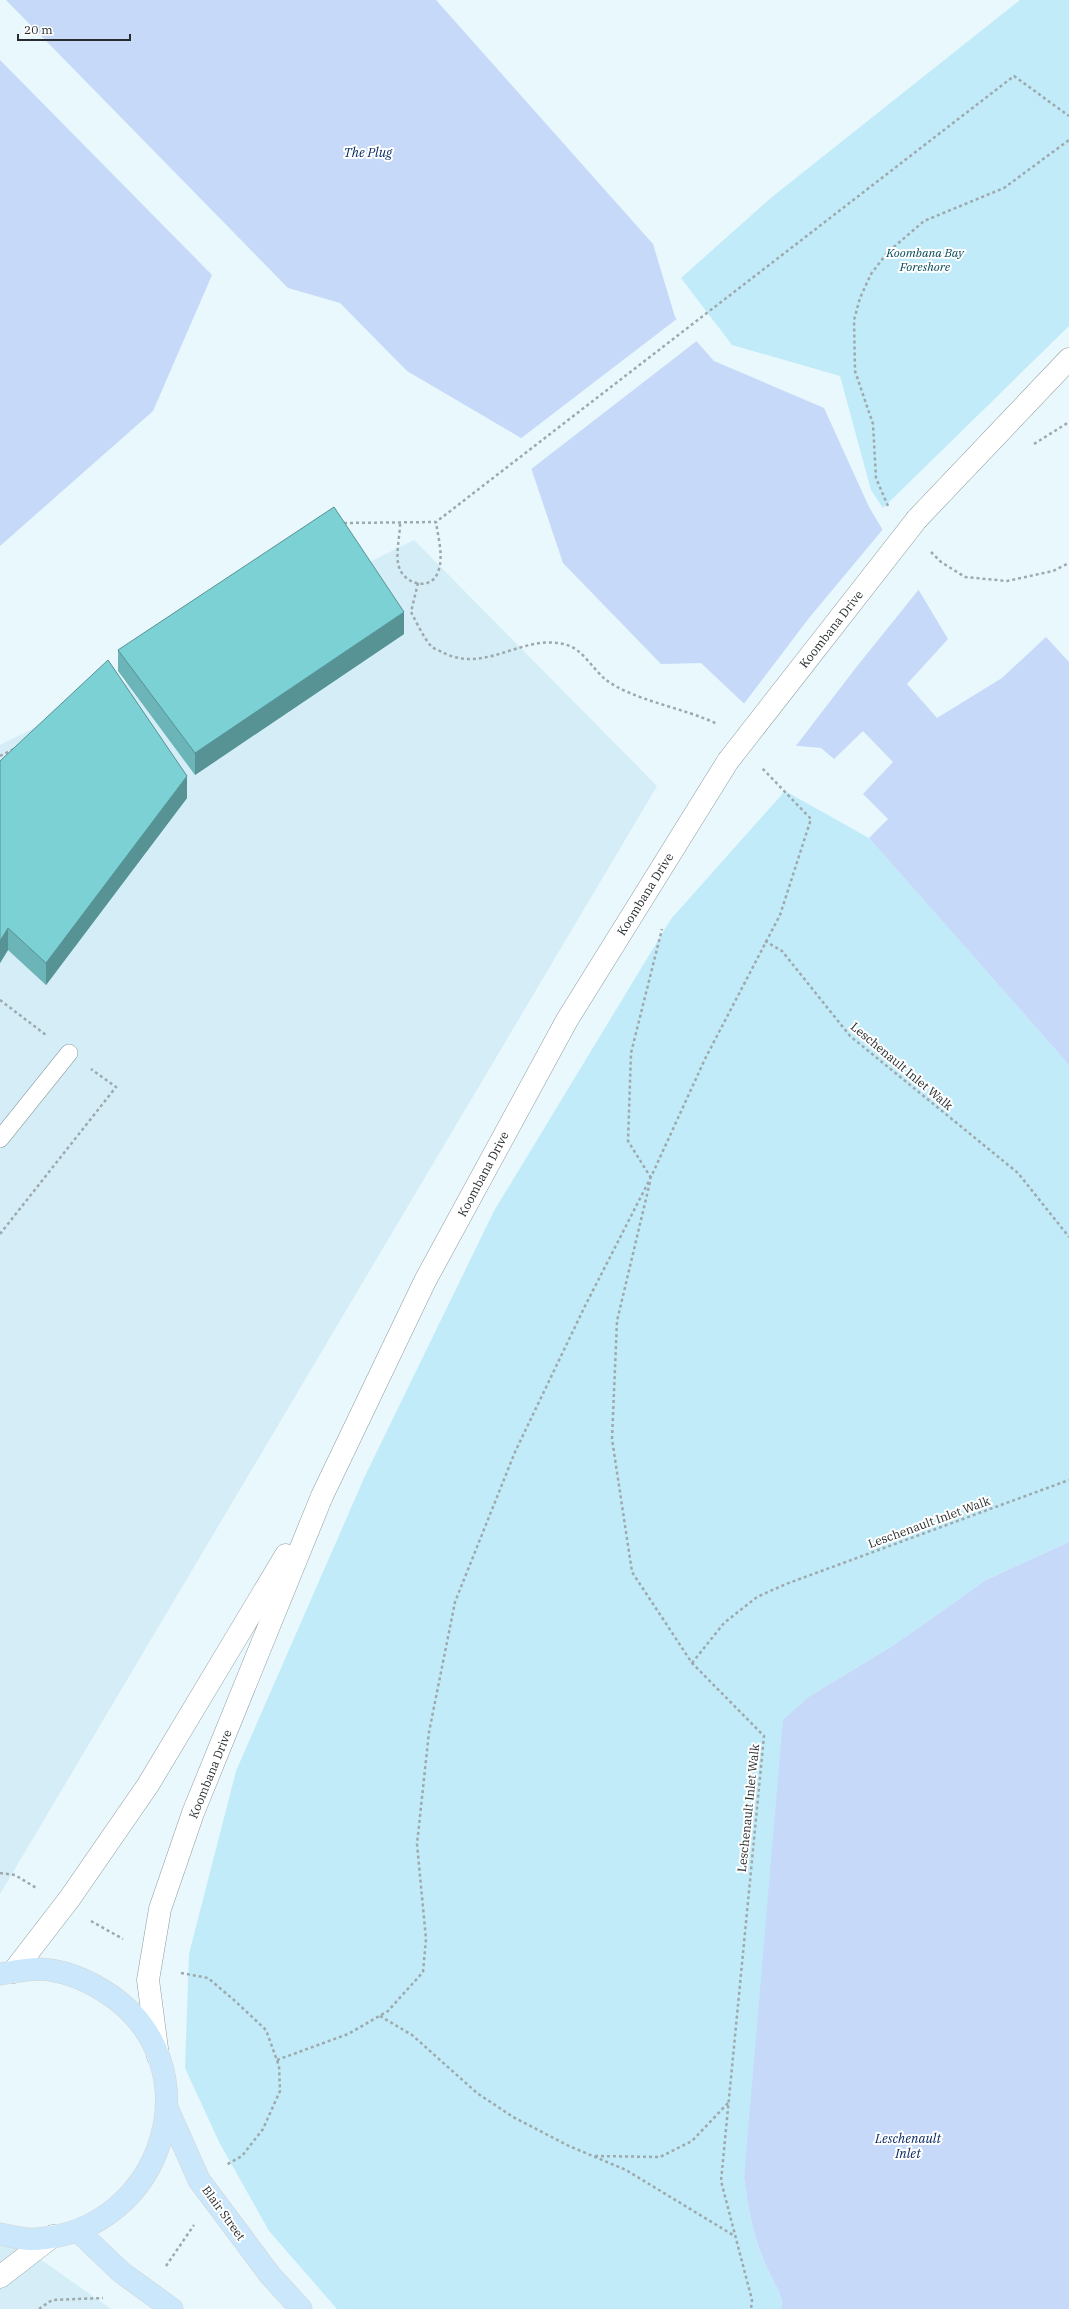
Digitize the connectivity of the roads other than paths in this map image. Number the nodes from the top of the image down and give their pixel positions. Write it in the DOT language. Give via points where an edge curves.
graph roads {
  1 [pos="1069,358"];
  2 [pos="69,1053"];
  3 [pos="0,1139"];
  4 [pos="322,1496"];
  5 [pos="6,1973"];
  6 [pos="159,2062"];
  7 [pos="166,2106"];
  8 [pos="78,2231"];
  9 [pos="0,2234"];
  10 [pos="53,2236"];
  11 [pos="0,2277"];
  12 [pos="172,2309"];
  13 [pos="301,2309"];
  1 -- 4 [label="main road, Koombana Drive, bridge" via="917,519 728,761 567,1020 426,1281"];
  2 -- 3 [label="lane"];
  4 -- 5 [label="main road, Koombana Drive" via="148,1785 70,1898"];
  4 -- 6 [label="main road, Koombana Drive" via="193,1813 160,1909 148,1980"];
  5 -- 6 [label="main road" via="39,1969 84,1979 123,2003 152,2040"];
  6 -- 7 [label="main road" via="166,2084"];
  7 -- 8 [label="main road" via="165,2130 148,2173 118,2208"];
  7 -- 13 [label="main road, Blair Street" via="200,2180 270,2275"];
  8 -- 10 [label="main road"];
  8 -- 12 [label="main road" via="122,2272"];
  9 -- 10 [label="main road" via="35,2239"];
  10 -- 11 [label="main road"];
}
